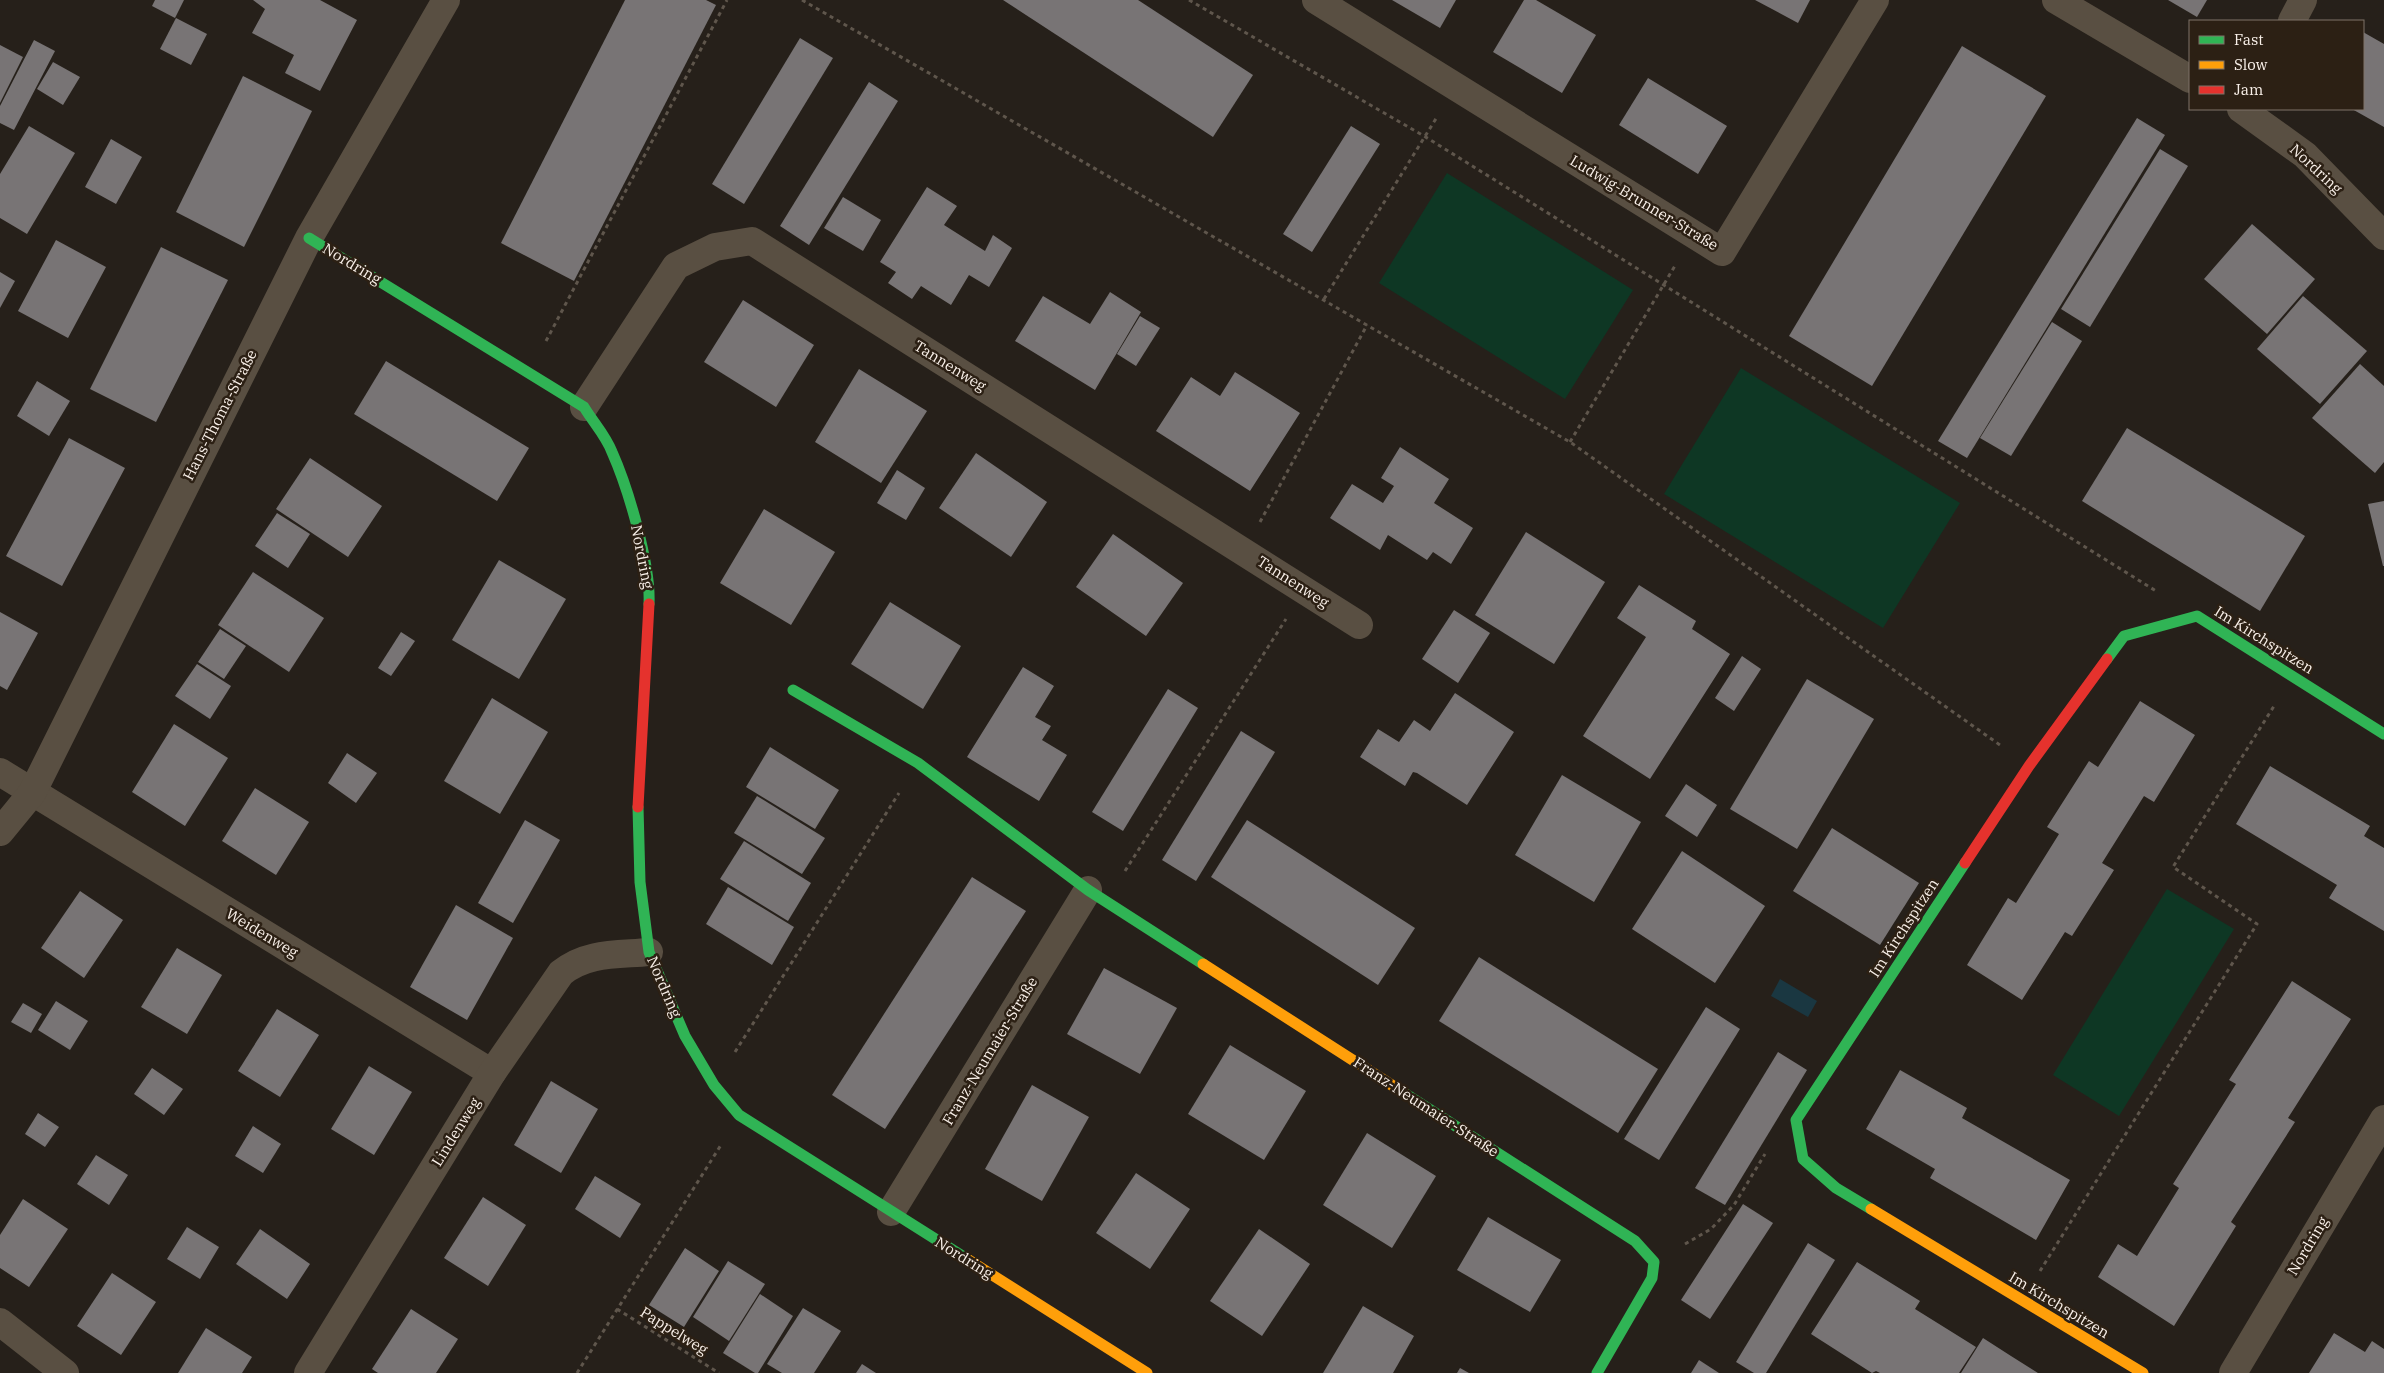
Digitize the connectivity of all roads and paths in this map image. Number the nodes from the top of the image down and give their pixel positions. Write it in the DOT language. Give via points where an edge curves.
graph roads {
  1 [pos="727,0"];
  2 [pos="802,0"];
  3 [pos="1189,0"];
  4 [pos="1316,0"];
  5 [pos="1875,0"];
  6 [pos="2056,0"];
  7 [pos="2304,0"];
  8 [pos="438,2"];
  9 [pos="2293,20"];
  10 [pos="2189,78"];
  11 [pos="1456,88"];
  12 [pos="2243,110"];
  13 [pos="1424,136"];
  14 [pos="1694,235"];
  15 [pos="2384,236"];
  16 [pos="309,238"];
  17 [pos="1663,284"];
  18 [pos="1324,299"];
  19 [pos="1367,325"];
  20 [pos="530,373"];
  21 [pos="584,407"];
  22 [pos="1570,442"];
  23 [pos="1244,551"];
  24 [pos="1305,589"];
  25 [pos="2197,616"];
  26 [pos="1359,625"];
  27 [pos="2293,676"];
  28 [pos="793,690"];
  29 [pos="2384,734"];
  30 [pos="918,763"];
  31 [pos="2029,766"];
  32 [pos="0,772"];
  33 [pos="32,793"];
  34 [pos="0,832"];
  35 [pos="1088,890"];
  36 [pos="649,952"];
  37 [pos="492,1073"];
  38 [pos="714,1084"];
  39 [pos="739,1115"];
  40 [pos="2384,1119"];
  41 [pos="1796,1120"];
  42 [pos="891,1212"];
  43 [pos="1654,1262"];
  44 [pos="2022,1300"];
  45 [pos="618,1309"];
  46 [pos="0,1322"];
  47 [pos="65,1373"];
  48 [pos="308,1373"];
  49 [pos="577,1373"];
  50 [pos="719,1373"];
  51 [pos="1147,1373"];
  52 [pos="1598,1373"];
  53 [pos="2143,1373"];
  54 [pos="2233,1373"];
  1 -- 20 [label="path"];
  2 -- 18 [label="path"];
  3 -- 13 [label="path"];
  4 -- 11 [label="street, Ludwig-Brunner-Straße"];
  5 -- 14 [label="street, Ludwig-Brunner-Straße" via="1722,252"];
  6 -- 10 [label="street"];
  7 -- 9 [label="street"];
  8 -- 16 [label="street, Hans-Thoma-Straße"];
  11 -- 13 [label="path"];
  11 -- 14 [label="street, Ludwig-Brunner-Straße"];
  12 -- 15 [label="street, Nordring" via="2305,155"];
  13 -- 17 [label="path"];
  13 -- 18 [label="path"];
  14 -- 17 [label="path"];
  16 -- 20 [label="street, Nordring"];
  16 -- 33 [label="street, Hans-Thoma-Straße"];
  17 -- 22 [label="path"];
  17 -- 25 [label="path"];
  18 -- 19 [label="path"];
  19 -- 22 [label="path"];
  19 -- 23 [label="path"];
  20 -- 21 [label="street, Nordring"];
  21 -- 23 [label="street, Tannenweg" via="676,266 715,247 752,241"];
  21 -- 36 [label="street, Nordring" via="612,450 632,511 650,590 638,816 640,882"];
  22 -- 31 [label="path"];
  23 -- 24 [label="street, Tannenweg"];
  24 -- 26 [label="street, Tannenweg"];
  24 -- 35 [label="path" via="1127,870"];
  25 -- 27 [label="street, Im Kirchspitzen"];
  25 -- 31 [label="street, Im Kirchspitzen" via="2124,636"];
  27 -- 29 [label="street, Im Kirchspitzen"];
  27 -- 44 [label="path" via="2173,867 2257,924"];
  28 -- 30 [label="street, Franz-Neumaier-Straße"];
  30 -- 35 [label="street, Franz-Neumaier-Straße"];
  30 -- 38 [label="path"];
  31 -- 41 [label="street, Im Kirchspitzen"];
  32 -- 33 [label="street, Weidenweg"];
  33 -- 34 [label="street, Hans-Thoma-Straße"];
  33 -- 37 [label="street, Weidenweg"];
  35 -- 42 [label="street, Franz-Neumaier-Straße"];
  35 -- 43 [label="street, Franz-Neumaier-Straße" via="1635,1241"];
  36 -- 37 [label="street, Lindenweg" via="596,956 574,963 561,973"];
  36 -- 38 [label="street, Nordring" via="685,1036"];
  37 -- 48 [label="street, Lindenweg"];
  38 -- 39 [label="street, Nordring"];
  39 -- 42 [label="street, Nordring"];
  39 -- 45 [label="path"];
  40 -- 54 [label="street, Nordring"];
  41 -- 43 [label="path" via="1774,1139 1734,1205 1712,1229"];
  41 -- 44 [label="street, Im Kirchspitzen" via="1803,1159 1836,1188"];
  42 -- 51 [label="street, Nordring"];
  43 -- 52 [label="street" via="1652,1278"];
  44 -- 53 [label="street, Im Kirchspitzen"];
  45 -- 49 [label="path"];
  45 -- 50 [label="path, Pappelweg"];
  46 -- 47 [label="street"];
}
